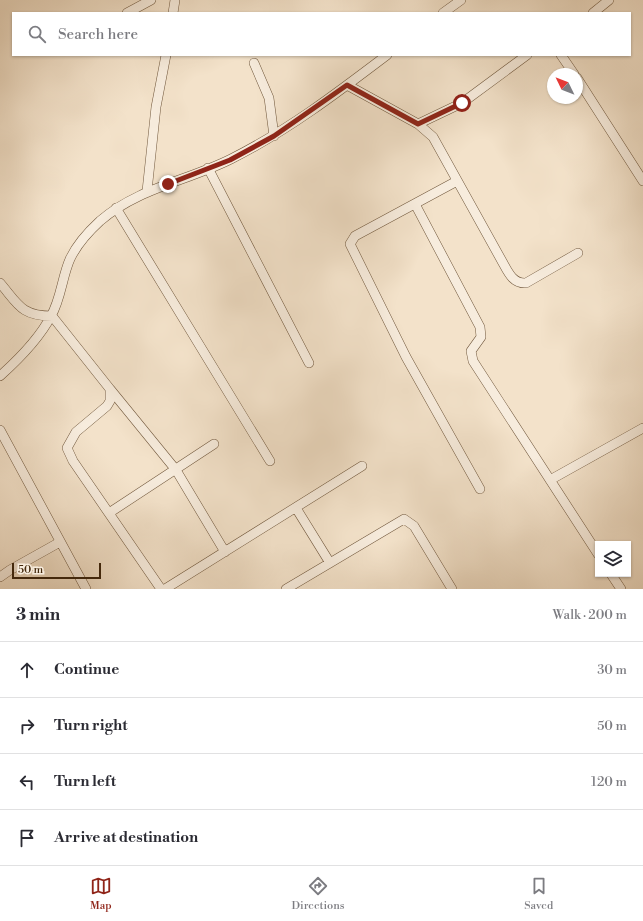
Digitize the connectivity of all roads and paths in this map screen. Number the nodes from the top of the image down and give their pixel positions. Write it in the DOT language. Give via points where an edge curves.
graph roads {
  1 [pos="150,0"];
  2 [pos="175,0"];
  3 [pos="460,0"];
  4 [pos="609,0"];
  5 [pos="128,12"];
  6 [pos="173,12"];
  7 [pos="444,12"];
  8 [pos="594,12"];
  9 [pos="166,56"];
  10 [pos="386,56"];
  11 [pos="526,56"];
  12 [pos="562,56"];
  13 [pos="254,63"];
  14 [pos="570,68"];
  15 [pos="347,85"];
  16 [pos="583,87"];
  17 [pos="418,124"];
  18 [pos="274,136"];
  19 [pos="208,168"];
  20 [pos="457,181"];
  21 [pos="643,181"];
  22 [pos="147,191"];
  23 [pos="415,204"];
  24 [pos="116,208"];
  25 [pos="578,253"];
  26 [pos="0,282"];
  27 [pos="52,316"];
  28 [pos="309,363"];
  29 [pos="0,376"];
  30 [pos="110,389"];
  31 [pos="643,428"];
  32 [pos="0,430"];
  33 [pos="214,444"];
  34 [pos="270,461"];
  35 [pos="362,466"];
  36 [pos="176,470"];
  37 [pos="550,480"];
  38 [pos="480,489"];
  39 [pos="296,508"];
  40 [pos="109,513"];
  41 [pos="60,542"];
  42 [pos="595,549"];
  43 [pos="225,552"];
  44 [pos="330,563"];
  45 [pos="0,577"];
  46 [pos="613,577"];
  47 [pos="86,589"];
  48 [pos="162,589"];
  49 [pos="166,589"];
  50 [pos="286,589"];
  51 [pos="452,589"];
  52 [pos="621,589"];
  1 -- 5 [label="street"];
  2 -- 6 [label="street"];
  3 -- 7 [label="street"];
  4 -- 8 [label="street"];
  9 -- 22 [label="street" via="156,107"];
  10 -- 15 [label="street"];
  11 -- 17 [label="street" via="462,103"];
  12 -- 14 [label="street"];
  13 -- 18 [label="street" via="269,98"];
  15 -- 17 [label="street"];
  15 -- 18 [label="street"];
  16 -- 21 [label="street"];
  17 -- 20 [label="street" via="435,141"];
  18 -- 19 [label="street" via="230,160"];
  19 -- 22 [label="street"];
  19 -- 28 [label="street"];
  20 -- 23 [label="street"];
  20 -- 25 [label="street" via="503,263 514,280 520,284"];
  22 -- 24 [label="street"];
  23 -- 37 [label="street" via="480,327 481,337 471,351 474,360"];
  23 -- 38 [label="street" via="355,236 350,244 406,357"];
  24 -- 27 [label="street" via="81,240 70,259"];
  24 -- 34 [label="street"];
  26 -- 27 [label="street" via="27,313"];
  27 -- 29 [label="street" via="28,348"];
  27 -- 30 [label="street"];
  30 -- 36 [label="street"];
  30 -- 40 [label="street" via="110,401 107,406 76,432 67,448 73,461"];
  31 -- 37 [label="street"];
  32 -- 41 [label="street"];
  33 -- 36 [label="street"];
  35 -- 39 [label="street"];
  36 -- 40 [label="street"];
  36 -- 43 [label="street"];
  37 -- 42 [label="street"];
  39 -- 43 [label="street"];
  39 -- 44 [label="street"];
  40 -- 48 [label="street"];
  41 -- 45 [label="street"];
  41 -- 47 [label="street"];
  43 -- 49 [label="street"];
  44 -- 50 [label="street"];
  44 -- 51 [label="street" via="404,519 414,526"];
  46 -- 52 [label="street"];
}
